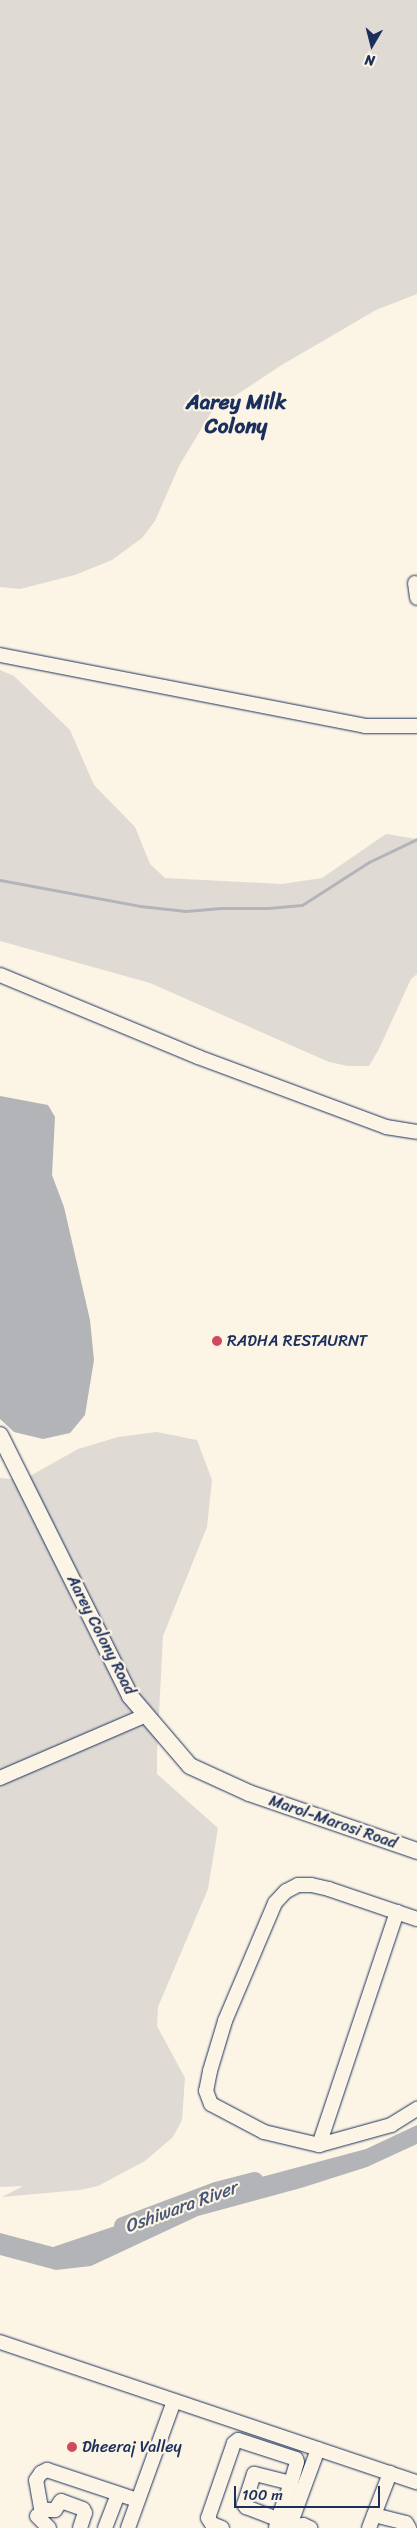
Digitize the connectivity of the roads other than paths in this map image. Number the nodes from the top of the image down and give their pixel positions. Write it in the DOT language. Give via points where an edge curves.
graph roads {
  1 [pos="415,583"];
  2 [pos="417,598"];
  3 [pos="0,655"];
  4 [pos="417,726"];
  5 [pos="0,975"];
  6 [pos="417,1132"];
  7 [pos="0,1435"];
  8 [pos="146,1715"];
  9 [pos="0,1778"];
  10 [pos="248,1793"];
  11 [pos="417,1851"];
  12 [pos="397,1912"];
  13 [pos="417,1918"];
  14 [pos="417,2109"];
  15 [pos="319,2145"];
  16 [pos="0,2342"];
  17 [pos="174,2401"];
  18 [pos="279,2436"];
  19 [pos="318,2449"];
  20 [pos="273,2450"];
  21 [pos="390,2473"];
  22 [pos="417,2482"];
  23 [pos="291,2483"];
  24 [pos="118,2494"];
  25 [pos="137,2500"];
  26 [pos="37,2516"];
  27 [pos="371,2522"];
  28 [pos="281,2525"];
  29 [pos="49,2528"];
  30 [pos="80,2528"];
  31 [pos="105,2528"];
  32 [pos="128,2528"];
  33 [pos="222,2528"];
  34 [pos="298,2528"];
  35 [pos="310,2528"];
  36 [pos="409,2528"];
  1 -- 2 [label="street"];
  3 -- 4 [label="street" via="365,726"];
  5 -- 6 [label="street" via="216,1064 386,1127"];
  7 -- 8 [label="main road, Aarey Colony Road" via="130,1696"];
  8 -- 9 [label="street"];
  8 -- 10 [label="main road, Aarey Colony Road" via="190,1766"];
  10 -- 11 [label="main road, Marol-Marosi Road"];
  12 -- 13 [label="street"];
  12 -- 15 [label="street"];
  12 -- 15 [label="street" via="312,1885 298,1885 286,1891 276,1903 225,2021 206,2091 212,2104 264,2132"];
  14 -- 15 [label="street" via="390,2125"];
  16 -- 17 [label="street"];
  17 -- 18 [label="street"];
  17 -- 25 [label="street"];
  18 -- 19 [label="street"];
  18 -- 20 [label="street"];
  19 -- 21 [label="street"];
  19 -- 28 [label="street"];
  20 -- 23 [label="street" via="296,2458"];
  20 -- 33 [label="street" via="238,2440 234,2443 208,2518 212,2524"];
  21 -- 22 [label="street"];
  21 -- 27 [label="street"];
  23 -- 28 [label="street"];
  23 -- 28 [label="street" via="254,2474 244,2504"];
  24 -- 25 [label="street"];
  24 -- 30 [label="street" via="47,2470 41,2473 36,2480 41,2508 54,2510 61,2501 83,2509 85,2513"];
  24 -- 31 [label="street"];
  25 -- 32 [label="street"];
  26 -- 29 [label="street"];
  27 -- 36 [label="street" via="406,2523"];
  34 -- 35 [label="street" via="303,2525"];
}
